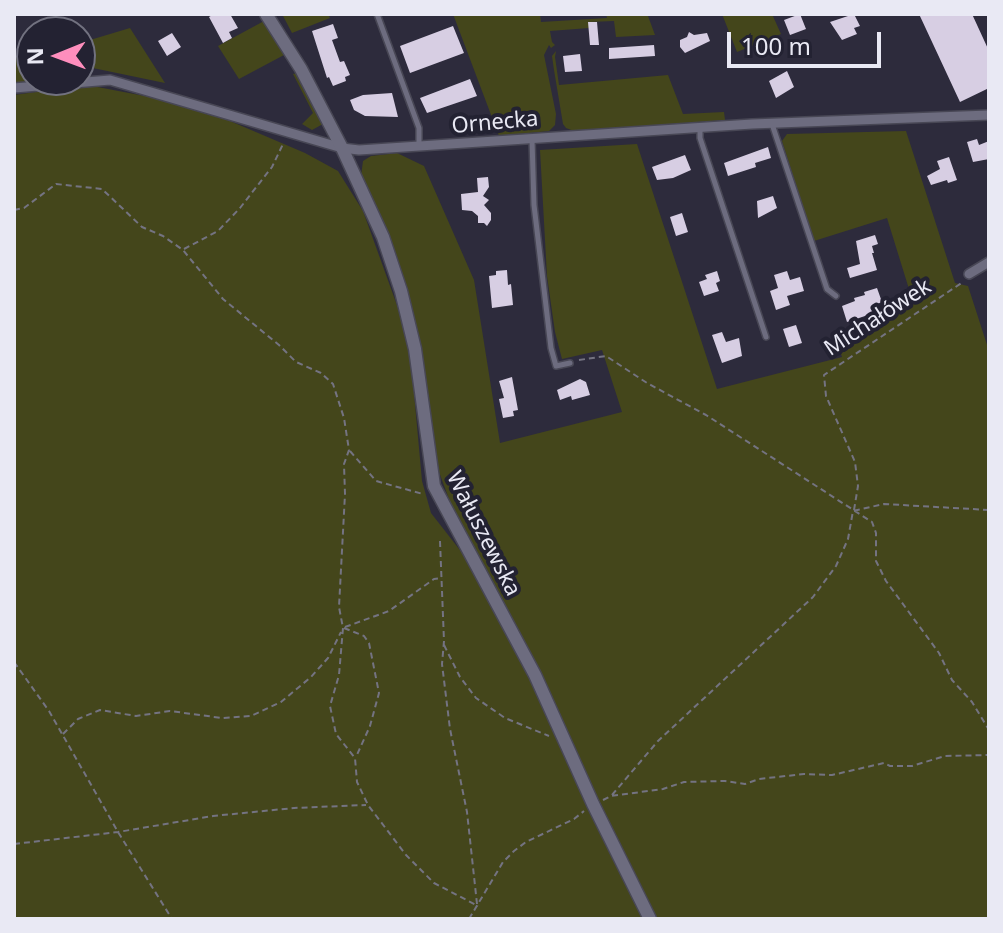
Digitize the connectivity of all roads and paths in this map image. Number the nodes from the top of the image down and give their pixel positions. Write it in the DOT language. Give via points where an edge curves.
graph roads {
  1 [pos="266,14"];
  2 [pos="377,14"];
  3 [pos="14,88"];
  4 [pos="989,115"];
  5 [pos="772,123"];
  6 [pos="700,127"];
  7 [pos="288,132"];
  8 [pos="532,138"];
  9 [pos="419,147"];
  10 [pos="342,148"];
  11 [pos="14,210"];
  12 [pos="183,250"];
  13 [pos="989,262"];
  14 [pos="969,274"];
  15 [pos="836,296"];
  16 [pos="766,337"];
  17 [pos="570,363"];
  18 [pos="349,450"];
  19 [pos="433,494"];
  20 [pos="989,510"];
  21 [pos="853,511"];
  22 [pos="440,541"];
  23 [pos="442,578"];
  24 [pos="343,628"];
  25 [pos="444,641"];
  26 [pos="14,662"];
  27 [pos="989,730"];
  28 [pos="63,734"];
  29 [pos="566,742"];
  30 [pos="989,755"];
  31 [pos="355,758"];
  32 [pos="611,796"];
  33 [pos="593,804"];
  34 [pos="368,805"];
  35 [pos="118,832"];
  36 [pos="14,844"];
  37 [pos="478,906"];
  38 [pos="172,919"];
  39 [pos="469,919"];
  40 [pos="650,919"];
  1 -- 10 [label="street, Wałuszewska"];
  2 -- 9 [label="lane" via="419,128"];
  3 -- 7 [label="street, Ornecka" via="110,80"];
  4 -- 5 [label="street, Ornecka"];
  5 -- 6 [label="street, Ornecka"];
  5 -- 15 [label="lane" via="827,289"];
  6 -- 8 [label="street, Ornecka"];
  6 -- 16 [label="lane"];
  7 -- 10 [label="street, Ornecka"];
  7 -- 12 [label="path" via="272,167 240,208 218,231"];
  8 -- 9 [label="street, Ornecka"];
  8 -- 17 [label="lane" via="534,205 551,348 556,366"];
  9 -- 10 [label="street, Ornecka"];
  10 -- 29 [label="street, Wałuszewska" via="401,291 415,349 430,477"];
  11 -- 12 [label="path" via="56,184 100,188 142,227"];
  12 -- 18 [label="path" via="223,299 296,362 328,377 344,418"];
  13 -- 14 [label="street"];
  14 -- 21 [label="path, Michałówek" via="824,375 826,396 855,462"];
  17 -- 21 [label="path" via="606,356"];
  18 -- 19 [label="path" via="376,481"];
  18 -- 24 [label="path" via="344,464 339,607"];
  20 -- 21 [label="path" via="884,504"];
  21 -- 27 [label="path" via="872,522 876,561 886,581"];
  21 -- 32 [label="path" via="836,566 813,597 658,741"];
  22 -- 23 [label="path"];
  23 -- 24 [label="path" via="389,611"];
  23 -- 25 [label="path"];
  24 -- 28 [label="path" via="311,677 281,702 251,716 170,711 136,716 100,710 78,719"];
  24 -- 31 [label="path" via="330,706 336,734"];
  24 -- 31 [label="path" via="369,643 379,693"];
  25 -- 29 [label="path" via="460,677 487,708"];
  25 -- 37 [label="path" via="450,729"];
  26 -- 28 [label="path"];
  28 -- 35 [label="path"];
  29 -- 33 [label="street, Wałuszewska"];
  30 -- 32 [label="path" via="945,756 912,766 884,763 832,775 745,784 684,782"];
  31 -- 34 [label="path" via="357,782"];
  32 -- 33 [label="path"];
  33 -- 37 [label="path" via="514,851"];
  33 -- 40 [label="street, Wałuszewska"];
  34 -- 35 [label="path" via="213,816"];
  34 -- 37 [label="path" via="434,883"];
  35 -- 36 [label="path"];
  35 -- 38 [label="path"];
  37 -- 39 [label="path"];
}
